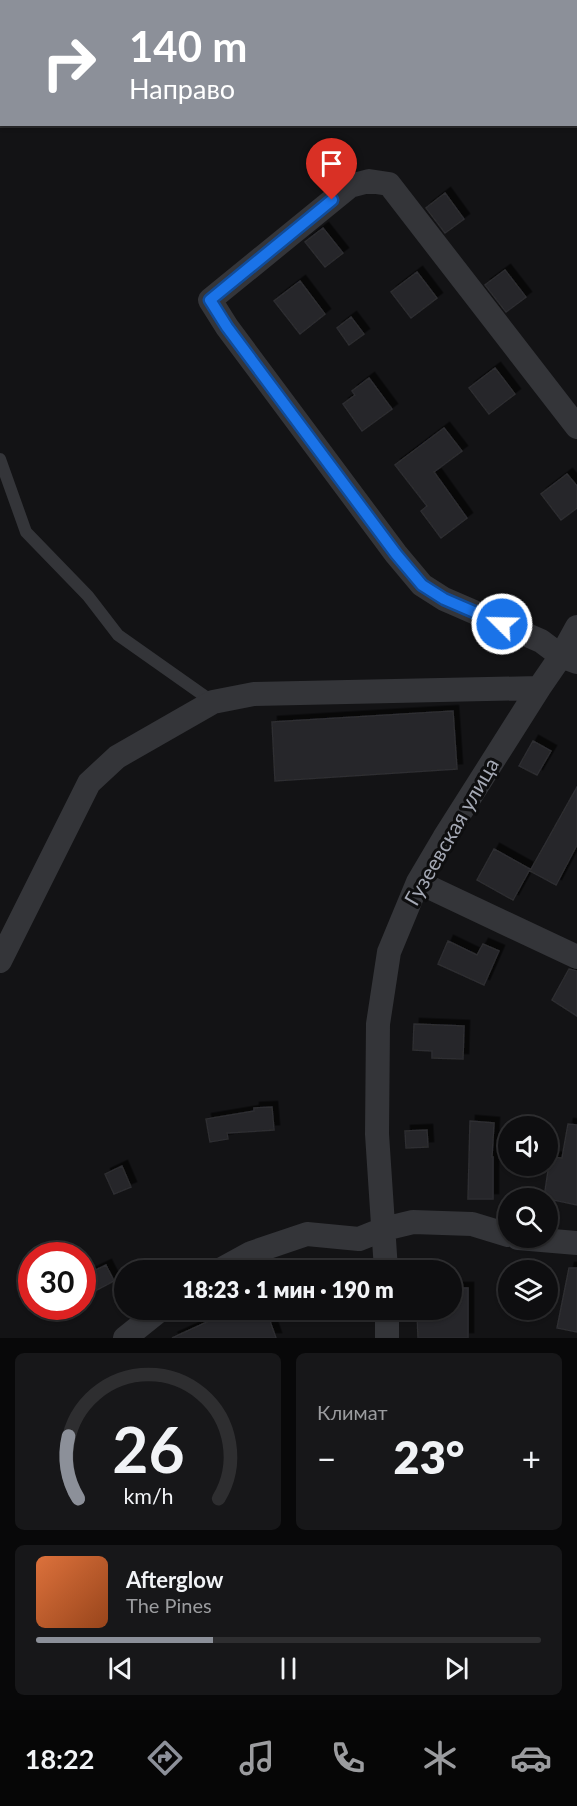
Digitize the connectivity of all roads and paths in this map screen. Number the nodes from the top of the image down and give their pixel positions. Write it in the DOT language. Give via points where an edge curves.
graph roads {
  1 [pos="577,427"];
  2 [pos="0,459"];
  3 [pos="577,627"];
  4 [pos="569,659"];
  5 [pos="539,688"];
  6 [pos="213,702"];
  7 [pos="418,882"];
  8 [pos="577,957"];
  9 [pos="0,962"];
  10 [pos="384,1229"];
  11 [pos="498,1232"];
  12 [pos="558,1241"];
  13 [pos="577,1243"];
  14 [pos="238,1260"];
  15 [pos="386,1260"];
  16 [pos="148,1320"];
  17 [pos="387,1320"];
  18 [pos="125,1338"];
  19 [pos="387,1338"];
  1 -- 4 [label="street" via="389,184 369,181 350,186 210,300 422,585 444,599 541,641"];
  2 -- 6 [label="lane" via="26,532 88,596 118,635"];
  3 -- 4 [label="street, Гузеевская улица"];
  4 -- 5 [label="street, Гузеевская улица"];
  5 -- 6 [label="street" via="254,694"];
  5 -- 7 [label="street, Гузеевская улица"];
  6 -- 9 [label="street" via="117,757 89,783"];
  7 -- 8 [label="street"];
  7 -- 10 [label="street, Гузеевская улица" via="389,952 378,1024 377,1134"];
  10 -- 11 [label="street" via="413,1222 472,1224"];
  10 -- 14 [label="street" via="359,1239 307,1234"];
  10 -- 15 [label="street, Гузеевская улица"];
  12 -- 13 [label="street"];
  16 -- 18 [label="street"];
  17 -- 19 [label="street"];
}
